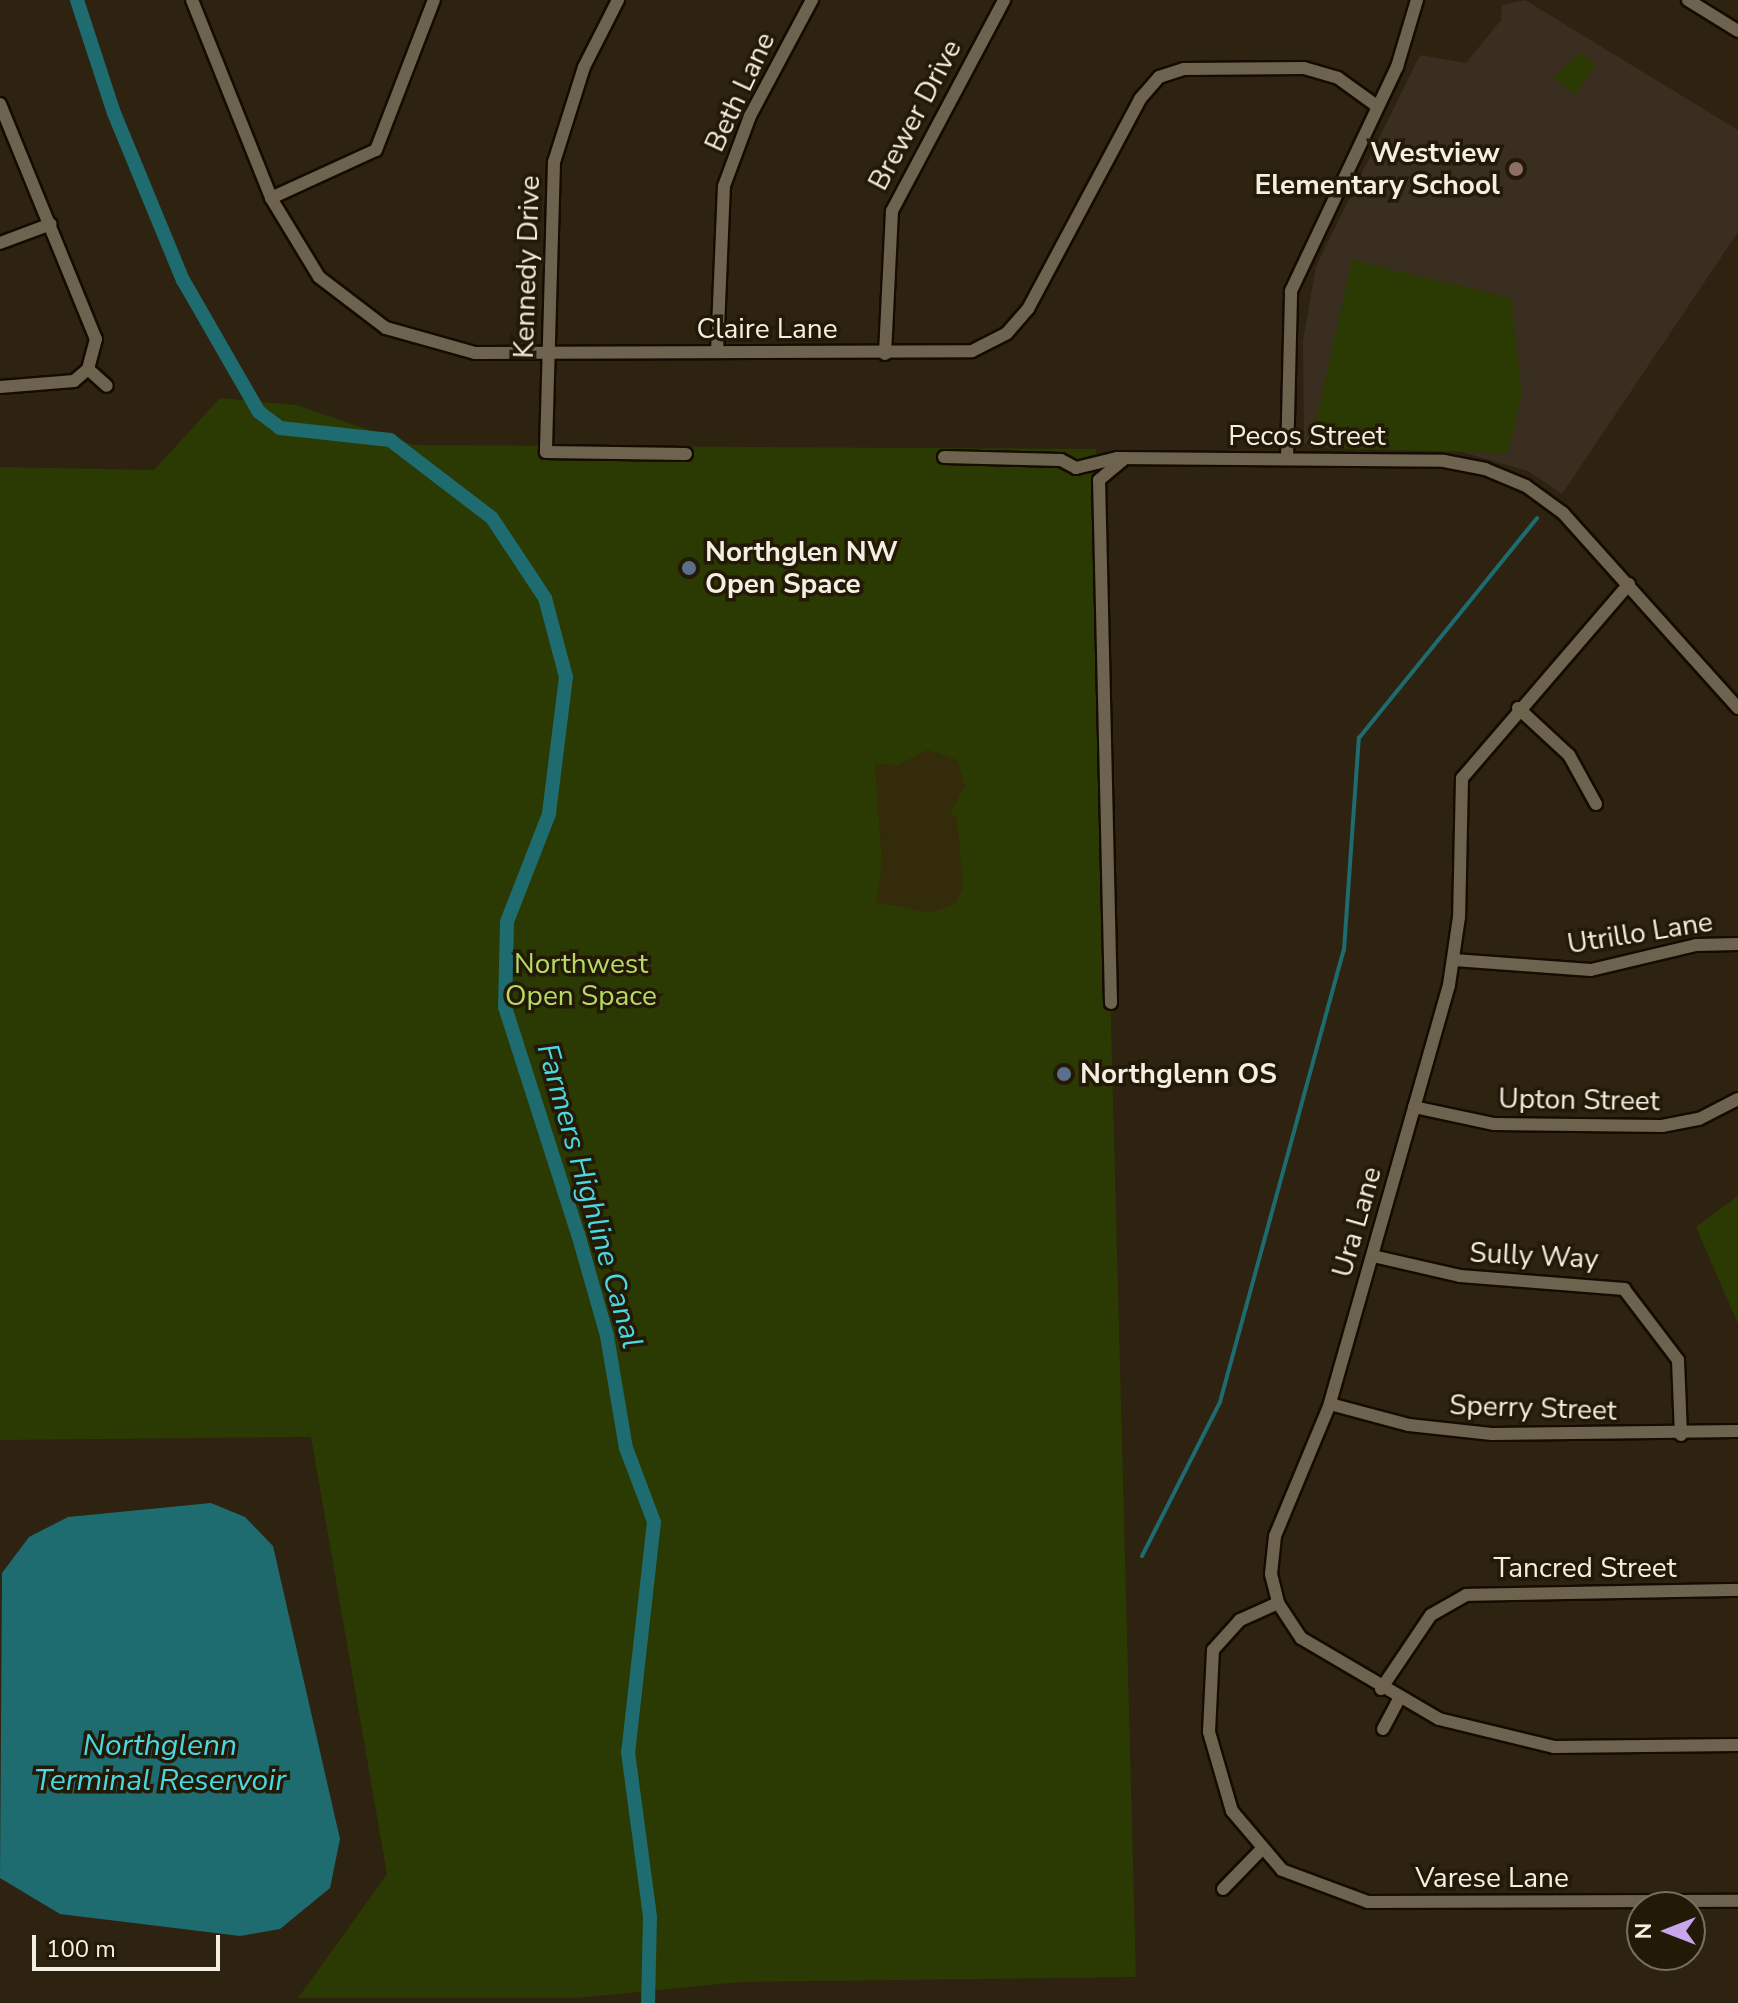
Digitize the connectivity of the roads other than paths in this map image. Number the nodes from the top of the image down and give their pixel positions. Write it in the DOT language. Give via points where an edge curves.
graph roads {
  1 [pos="192,0"];
  2 [pos="434,0"];
  3 [pos="618,0"];
  4 [pos="812,0"];
  5 [pos="1004,0"];
  6 [pos="1417,0"];
  7 [pos="1688,0"];
  8 [pos="1738,31"];
  9 [pos="0,104"];
  10 [pos="1378,107"];
  11 [pos="271,198"];
  12 [pos="51,224"];
  13 [pos="0,243"];
  14 [pos="717,352"];
  15 [pos="548,353"];
  16 [pos="885,354"];
  17 [pos="88,369"];
  18 [pos="107,386"];
  19 [pos="0,387"];
  20 [pos="686,454"];
  21 [pos="944,457"];
  22 [pos="1287,459"];
  23 [pos="1123,460"];
  24 [pos="1629,584"];
  25 [pos="1736,702"];
  26 [pos="1518,708"];
  27 [pos="1596,804"];
  28 [pos="1738,944"];
  29 [pos="1454,960"];
  30 [pos="1111,1003"];
  31 [pos="1738,1099"];
  32 [pos="1414,1107"];
  33 [pos="1373,1256"];
  34 [pos="1330,1404"];
  35 [pos="1738,1431"];
  36 [pos="1681,1435"];
  37 [pos="1738,1590"];
  38 [pos="1278,1603"];
  39 [pos="1381,1689"];
  40 [pos="1399,1699"];
  41 [pos="1383,1729"];
  42 [pos="1738,1745"];
  43 [pos="1260,1851"];
  44 [pos="1223,1889"];
  45 [pos="1738,1901"];
  1 -- 11 [label="street, Claire Lane"];
  2 -- 11 [label="street" via="376,150"];
  3 -- 15 [label="street, Kennedy Drive" via="584,67 554,162"];
  4 -- 14 [label="street, Beth Lane" via="728,174 718,234"];
  5 -- 16 [label="street, Brewer Drive" via="892,211"];
  6 -- 10 [label="street" via="1405,50"];
  7 -- 8 [label="street"];
  9 -- 12 [label="street"];
  10 -- 16 [label="street, Claire Lane" via="1338,78 1304,68 1184,69 1159,77 1014,327 972,351"];
  10 -- 22 [label="street" via="1291,291"];
  11 -- 15 [label="street, Claire Lane" via="319,277 368,318 455,351"];
  12 -- 13 [label="street"];
  12 -- 17 [label="street" via="96,339"];
  14 -- 15 [label="street, Claire Lane"];
  14 -- 16 [label="street, Claire Lane"];
  15 -- 20 [label="street, Kennedy Drive" via="546,452"];
  17 -- 18 [label="street"];
  17 -- 19 [label="street" via="62,386"];
  21 -- 23 [label="street, Pecos Street" via="1061,460 1076,468"];
  22 -- 23 [label="street, Pecos Street"];
  22 -- 24 [label="street, Pecos Street" via="1444,461 1485,469 1542,496"];
  23 -- 30 [label="street" via="1099,480"];
  24 -- 25 [label="street, Pecos Street"];
  24 -- 26 [label="street, Ura Lane"];
  26 -- 27 [label="street" via="1569,755"];
  26 -- 29 [label="street, Ura Lane" via="1462,778"];
  28 -- 29 [label="street, Utrillo Lane" via="1696,945 1591,970"];
  29 -- 32 [label="street, Ura Lane"];
  31 -- 32 [label="street, Upton Street" via="1715,1114 1662,1126 1494,1124"];
  32 -- 33 [label="street, Ura Lane"];
  33 -- 34 [label="street, Ura Lane"];
  33 -- 36 [label="street, Sully Way" via="1460,1276 1624,1289 1678,1360"];
  34 -- 36 [label="street, Sperry Street" via="1462,1432"];
  34 -- 38 [label="street, Ura Lane" via="1275,1536"];
  35 -- 36 [label="street, Sperry Street"];
  37 -- 39 [label="street, Tancred Street" via="1466,1595 1431,1615"];
  38 -- 39 [label="street" via="1301,1638"];
  38 -- 43 [label="street, Varese Lane" via="1227,1631 1210,1668 1215,1768 1232,1811"];
  39 -- 40 [label="street"];
  40 -- 41 [label="street"];
  40 -- 42 [label="street" via="1514,1742"];
  43 -- 44 [label="street"];
  43 -- 45 [label="street, Varese Lane" via="1309,1886 1368,1902"];
}
